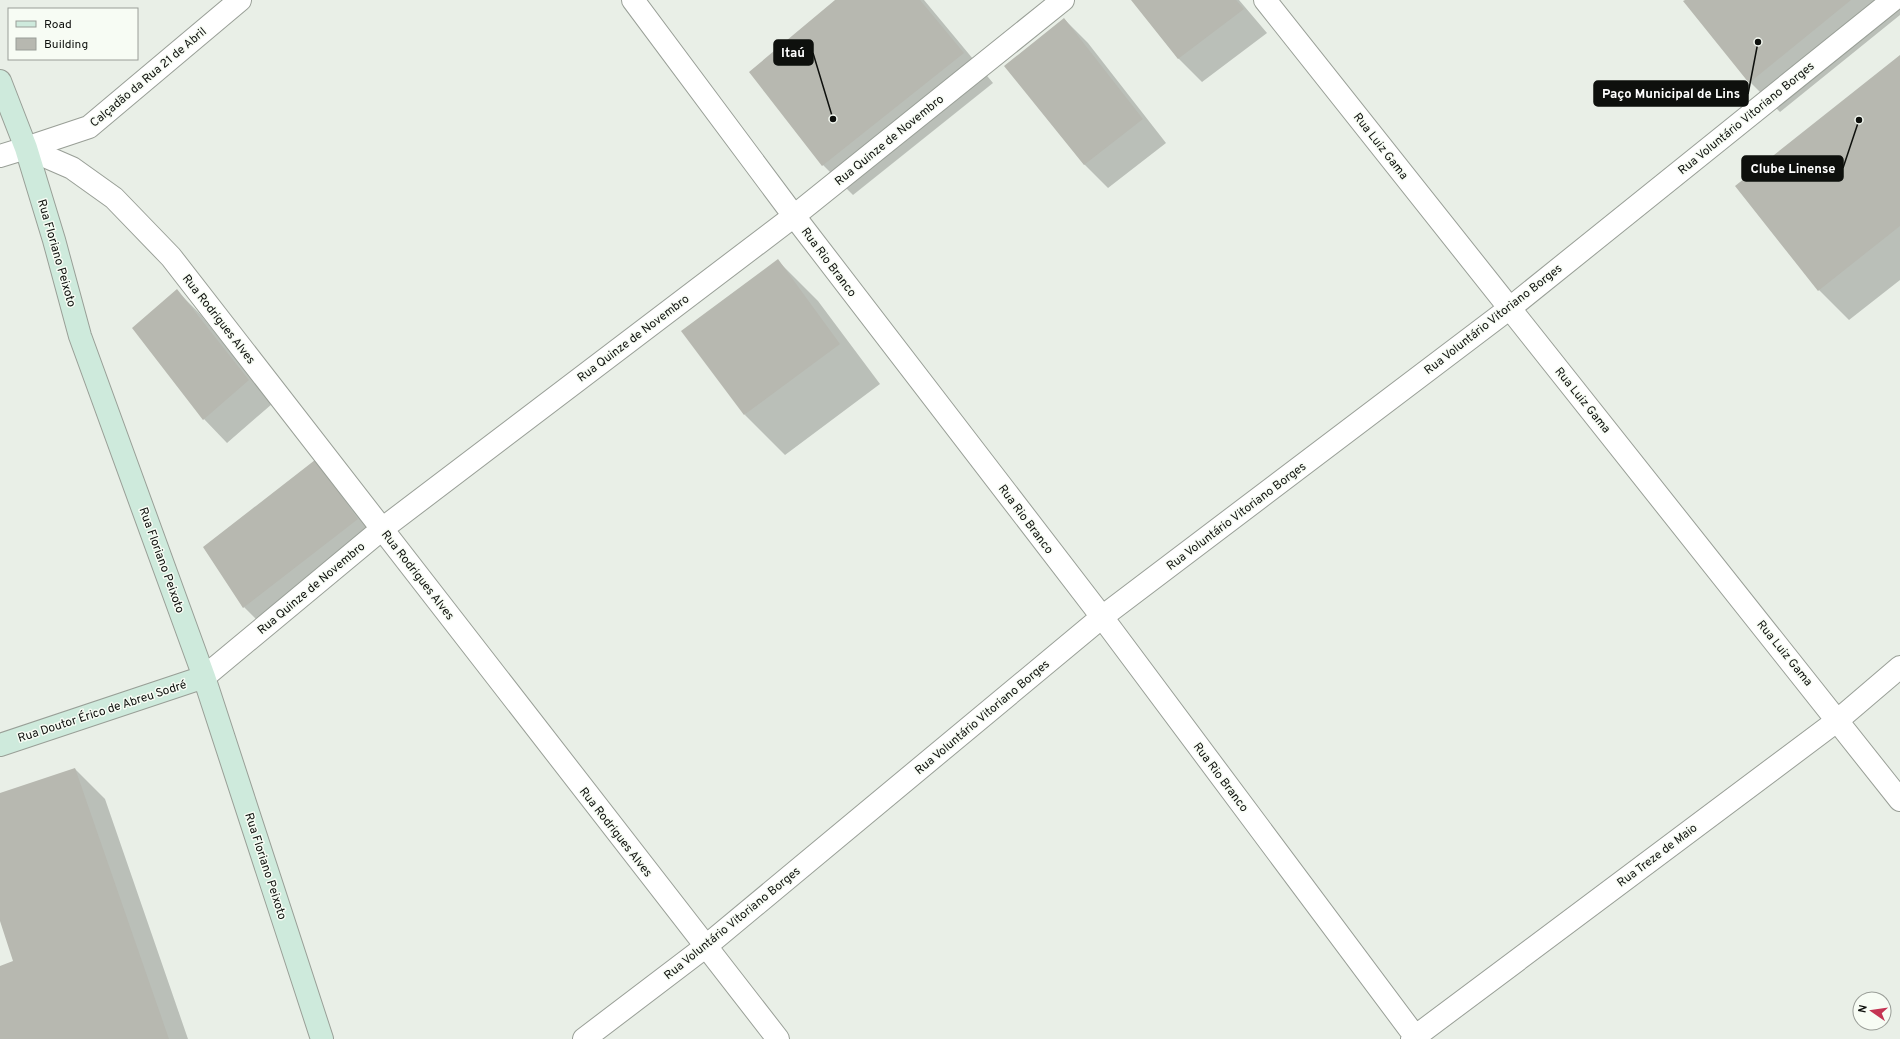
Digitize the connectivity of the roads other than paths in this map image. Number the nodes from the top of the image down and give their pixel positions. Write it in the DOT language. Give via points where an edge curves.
graph roads {
  1 [pos="240,0"];
  2 [pos="633,0"];
  3 [pos="1063,0"];
  4 [pos="1265,0"];
  5 [pos="1892,0"];
  6 [pos="0,81"];
  7 [pos="26,148"];
  8 [pos="0,156"];
  9 [pos="794,216"];
  10 [pos="1510,308"];
  11 [pos="382,529"];
  12 [pos="1102,618"];
  13 [pos="1900,668"];
  14 [pos="204,677"];
  15 [pos="1838,720"];
  16 [pos="0,745"];
  17 [pos="1900,800"];
  18 [pos="705,947"];
  19 [pos="1414,1038"];
  20 [pos="322,1039"];
  21 [pos="584,1039"];
  22 [pos="778,1039"];
  1 -- 7 [label="street, Calçadão da Rua 21 de Abril" via="89,128"];
  2 -- 9 [label="street, Rua Rio Branco"];
  3 -- 9 [label="street, Rua Quinze de Novembro"];
  4 -- 10 [label="street, Rua Luiz Gama"];
  5 -- 10 [label="street, Rua Voluntário Vitoriano Borges"];
  6 -- 7 [label="main road, Rua Floriano Peixoto"];
  7 -- 8 [label="street, Calçadão da Rua 21 de Abril"];
  7 -- 11 [label="street, Rua Rodrigues Alves" via="72,168 114,198 172,257"];
  7 -- 14 [label="main road, Rua Floriano Peixoto" via="80,336"];
  9 -- 11 [label="street, Rua Quinze de Novembro"];
  9 -- 12 [label="street, Rua Rio Branco"];
  10 -- 12 [label="street, Rua Voluntário Vitoriano Borges"];
  10 -- 15 [label="street, Rua Luiz Gama"];
  11 -- 14 [label="street, Rua Quinze de Novembro"];
  11 -- 18 [label="street, Rua Rodrigues Alves"];
  12 -- 18 [label="street, Rua Voluntário Vitoriano Borges"];
  12 -- 19 [label="street, Rua Rio Branco"];
  13 -- 15 [label="street, Rua Treze de Maio"];
  14 -- 16 [label="main road, Rua Doutor Érico de Abreu Sodré"];
  14 -- 20 [label="main road, Rua Floriano Peixoto"];
  15 -- 17 [label="street, Rua Luiz Gama"];
  15 -- 19 [label="street, Rua Treze de Maio"];
  18 -- 21 [label="street, Rua Voluntário Vitoriano Borges"];
  18 -- 22 [label="street, Rua Rodrigues Alves"];
}
